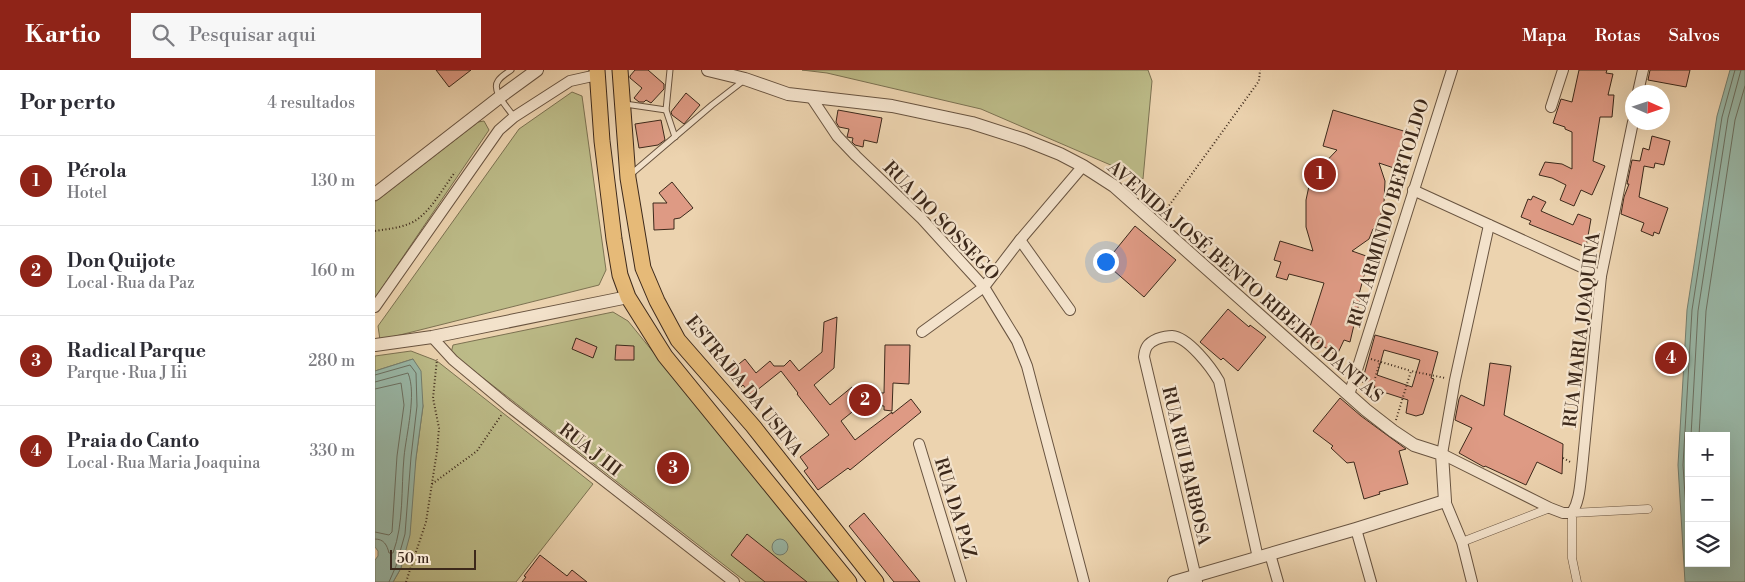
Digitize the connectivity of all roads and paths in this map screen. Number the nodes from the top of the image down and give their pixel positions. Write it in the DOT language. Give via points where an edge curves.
graph roads {
  1 [pos="511,70"];
  2 [pos="537,70"];
  3 [pos="620,70"];
  4 [pos="670,70"];
  5 [pos="708,70"];
  6 [pos="1260,70"];
  7 [pos="1452,70"];
  8 [pos="1563,70"];
  9 [pos="1643,70"];
  10 [pos="597,73"];
  11 [pos="745,79"];
  12 [pos="1640,85"];
  13 [pos="500,97"];
  14 [pos="811,97"];
  15 [pos="622,103"];
  16 [pos="1551,107"];
  17 [pos="666,110"];
  18 [pos="514,117"];
  19 [pos="600,121"];
  20 [pos="623,123"];
  21 [pos="1631,130"];
  22 [pos="675,137"];
  23 [pos="1083,166"];
  24 [pos="458,168"];
  25 [pos="628,178"];
  26 [pos="1413,190"];
  27 [pos="376,191"];
  28 [pos="1155,224"];
  29 [pos="1489,225"];
  30 [pos="375,231"];
  31 [pos="1020,240"];
  32 [pos="1601,276"];
  33 [pos="984,287"];
  34 [pos="628,297"];
  35 [pos="375,307"];
  36 [pos="1070,310"];
  37 [pos="922,332"];
  38 [pos="678,340"];
  39 [pos="435,341"];
  40 [pos="375,345"];
  41 [pos="665,356"];
  42 [pos="1362,356"];
  43 [pos="1380,362"];
  44 [pos="1411,371"];
  45 [pos="1455,380"];
  46 [pos="1349,395"];
  47 [pos="507,405"];
  48 [pos="1366,410"];
  49 [pos="1393,431"];
  50 [pos="919,444"];
  51 [pos="1441,454"];
  52 [pos="432,484"];
  53 [pos="1445,500"];
  54 [pos="1551,508"];
  55 [pos="1649,509"];
  56 [pos="1572,513"];
  57 [pos="1356,529"];
  58 [pos="1462,542"];
  59 [pos="1264,556"];
  60 [pos="1196,579"];
  61 [pos="405,582"];
  62 [pos="734,582"];
  63 [pos="849,582"];
  64 [pos="876,582"];
  65 [pos="961,582"];
  66 [pos="1084,582"];
  67 [pos="1174,582"];
  68 [pos="1278,582"];
  69 [pos="1371,582"];
  70 [pos="1472,582"];
  71 [pos="1577,582"];
  1 -- 13 [label="lane" via="497,82"];
  2 -- 13 [label="street"];
  3 -- 15 [label="main road, ESTRADA DA USINA"];
  4 -- 17 [label="lane"];
  5 -- 11 [label="street, AVENIDA JOSÉ BENTO RIBEIRO DANTAS"];
  6 -- 28 [label="path" via="1259,81"];
  7 -- 26 [label="street, RUA ARMINDO BERTOLDO"];
  8 -- 16 [label="street"];
  9 -- 12 [label="street"];
  10 -- 18 [label="street" via="570,81"];
  10 -- 19 [label="main road"];
  11 -- 14 [label="street, AVENIDA JOSÉ BENTO RIBEIRO DANTAS" via="787,94"];
  11 -- 22 [label="lane"];
  13 -- 18 [label="lane"];
  13 -- 27 [label="street"];
  14 -- 23 [label="street, AVENIDA JOSÉ BENTO RIBEIRO DANTAS" via="892,106 972,123 1025,140"];
  14 -- 33 [label="street, RUA DO SOSSEGO" via="837,136 922,219"];
  15 -- 17 [label="lane"];
  15 -- 20 [label="main road, ESTRADA DA USINA"];
  17 -- 22 [label="lane"];
  18 -- 35 [label="street" via="499,130"];
  19 -- 20 [label="main road" via="613,117"];
  19 -- 34 [label="main road" via="614,239"];
  20 -- 25 [label="main road, ESTRADA DA USINA"];
  21 -- 32 [label="street, RUA MARIA JOAQUINA"];
  22 -- 25 [label="lane"];
  23 -- 28 [label="street, AVENIDA JOSÉ BENTO RIBEIRO DANTAS" via="1114,186"];
  23 -- 31 [label="street"];
  24 -- 30 [label="path" via="424,215 400,227"];
  25 -- 38 [label="main road, ESTRADA DA USINA" via="643,268"];
  26 -- 29 [label="street"];
  26 -- 42 [label="street, RUA ARMINDO BERTOLDO"];
  28 -- 46 [label="street, AVENIDA JOSÉ BENTO RIBEIRO DANTAS"];
  29 -- 32 [label="street"];
  29 -- 45 [label="street"];
  31 -- 33 [label="street"];
  31 -- 36 [label="street"];
  32 -- 56 [label="street, RUA MARIA JOAQUINA" via="1582,469"];
  33 -- 37 [label="street"];
  33 -- 66 [label="street, RUA DO SOSSEGO" via="1017,341 1027,366"];
  34 -- 39 [label="street"];
  34 -- 41 [label="main road"];
  38 -- 41 [label="main road" via="675,352"];
  38 -- 64 [label="main road, ESTRADA DA USINA" via="753,426"];
  39 -- 40 [label="street"];
  39 -- 47 [label="street, RUA J III"];
  39 -- 52 [label="path" via="433,398 439,428"];
  41 -- 63 [label="main road"];
  42 -- 43 [label="path"];
  42 -- 46 [label="street, RUA ARMINDO BERTOLDO"];
  43 -- 44 [label="path"];
  43 -- 48 [label="path"];
  44 -- 45 [label="path"];
  44 -- 49 [label="path"];
  45 -- 51 [label="street"];
  46 -- 48 [label="street, AVENIDA JOSÉ BENTO RIBEIRO DANTAS"];
  47 -- 52 [label="path" via="477,451"];
  47 -- 62 [label="street, RUA J III"];
  48 -- 49 [label="street, AVENIDA JOSÉ BENTO RIBEIRO DANTAS"];
  49 -- 51 [label="street, AVENIDA JOSÉ BENTO RIBEIRO DANTAS" via="1414,445"];
  50 -- 65 [label="street, RUA DA PAZ"];
  51 -- 53 [label="street"];
  51 -- 54 [label="street, AVENIDA JOSÉ BENTO RIBEIRO DANTAS"];
  52 -- 61 [label="path" via="426,522"];
  53 -- 57 [label="street"];
  53 -- 58 [label="street"];
  54 -- 56 [label="street, AVENIDA JOSÉ BENTO RIBEIRO DANTAS"];
  54 -- 58 [label="street"];
  55 -- 56 [label="street"];
  56 -- 71 [label="street" via="1572,558"];
  57 -- 59 [label="street"];
  57 -- 69 [label="street"];
  58 -- 70 [label="street"];
  59 -- 60 [label="street"];
  59 -- 60 [label="street, RUA RUI BARBOSA" via="1219,381 1201,355 1181,340 1172,336 1158,338 1148,344 1144,357"];
  59 -- 68 [label="street"];
  60 -- 67 [label="street"];
}
